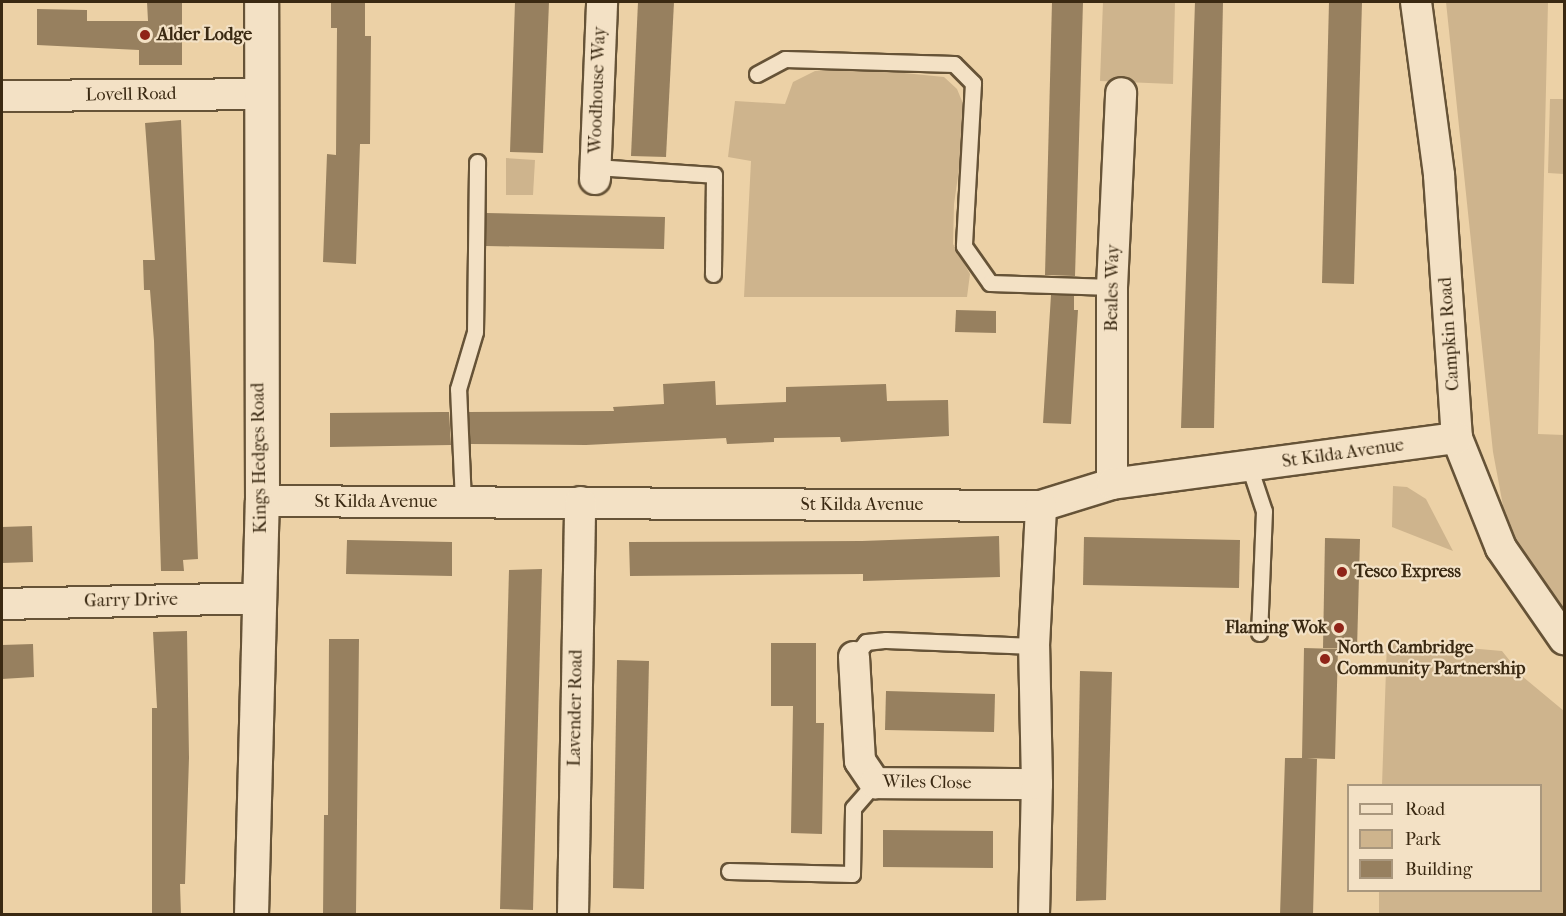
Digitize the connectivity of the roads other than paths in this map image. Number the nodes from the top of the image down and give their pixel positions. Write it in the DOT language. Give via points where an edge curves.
graph roads {
  1 [pos="261,2"];
  2 [pos="602,2"];
  3 [pos="1416,2"];
  4 [pos="757,74"];
  5 [pos="1121,93"];
  6 [pos="261,94"];
  7 [pos="2,96"];
  8 [pos="477,162"];
  9 [pos="595,173"];
  10 [pos="713,274"];
  11 [pos="1112,287"];
  12 [pos="1457,438"];
  13 [pos="1249,466"];
  14 [pos="1112,484"];
  15 [pos="262,501"];
  16 [pos="463,502"];
  17 [pos="580,502"];
  18 [pos="1041,506"];
  19 [pos="261,598"];
  20 [pos="2,604"];
  21 [pos="1259,633"];
  22 [pos="1564,639"];
  23 [pos="1034,646"];
  24 [pos="854,657"];
  25 [pos="875,783"];
  26 [pos="1037,784"];
  27 [pos="729,872"];
  28 [pos="251,915"];
  29 [pos="573,915"];
  30 [pos="1034,915"];
  1 -- 6 [label="street, Kings Hedges Road"];
  2 -- 9 [label="street, Woodhouse Way"];
  3 -- 12 [label="street, Campkin Road" via="1438,168"];
  4 -- 11 [label="lane" via="785,59 954,64 973,83 964,246 990,283"];
  5 -- 11 [label="street, Beales Way"];
  6 -- 7 [label="street, Lovell Road"];
  6 -- 15 [label="street, Kings Hedges Road"];
  8 -- 16 [label="lane" via="475,332 458,389"];
  9 -- 10 [label="lane" via="714,175"];
  11 -- 14 [label="street, Beales Way"];
  12 -- 13 [label="street, St Kilda Avenue"];
  12 -- 22 [label="street, Campkin Road" via="1501,549"];
  13 -- 14 [label="street, St Kilda Avenue"];
  13 -- 21 [label="lane" via="1264,511"];
  14 -- 18 [label="street, St Kilda Avenue"];
  15 -- 16 [label="street, St Kilda Avenue"];
  15 -- 19 [label="street, Kings Hedges Road"];
  16 -- 17 [label="street, St Kilda Avenue"];
  17 -- 18 [label="street, St Kilda Avenue"];
  17 -- 29 [label="street, Lavender Road"];
  18 -- 23 [label="street"];
  19 -- 20 [label="street, Garry Drive"];
  19 -- 28 [label="street, Kings Hedges Road"];
  23 -- 24 [label="lane" via="886,640 866,642"];
  23 -- 26 [label="street"];
  24 -- 25 [label="street, Wiles Close" via="860,761"];
  25 -- 26 [label="street, Wiles Close"];
  25 -- 27 [label="lane" via="853,807 852,874"];
  26 -- 30 [label="street"];
}
